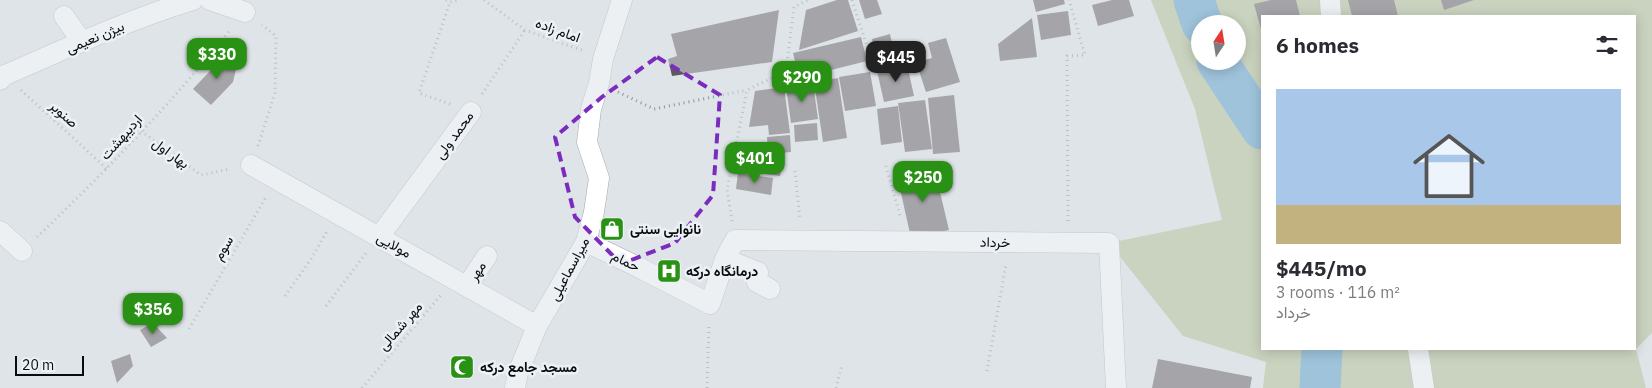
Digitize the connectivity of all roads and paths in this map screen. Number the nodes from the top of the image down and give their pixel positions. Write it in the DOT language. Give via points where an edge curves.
graph roads {
  1 [pos="193,0"];
  2 [pos="210,0"];
  3 [pos="446,0"];
  4 [pos="460,0"];
  5 [pos="484,0"];
  6 [pos="622,0"];
  7 [pos="808,0"];
  8 [pos="852,0"];
  9 [pos="1068,0"];
  10 [pos="1330,0"];
  11 [pos="450,2"];
  12 [pos="150,6"];
  13 [pos="245,12"];
  14 [pos="1331,15"];
  15 [pos="64,16"];
  16 [pos="525,30"];
  17 [pos="82,42"];
  18 [pos="603,59"];
  19 [pos="873,65"];
  20 [pos="2,75"];
  21 [pos="599,83"];
  22 [pos="747,90"];
  23 [pos="471,112"];
  24 [pos="141,131"];
  25 [pos="251,165"];
  26 [pos="886,166"];
  27 [pos="107,169"];
  28 [pos="795,171"];
  29 [pos="276,179"];
  30 [pos="338,214"];
  31 [pos="0,232"];
  32 [pos="379,237"];
  33 [pos="735,240"];
  34 [pos="802,240"];
  35 [pos="586,242"];
  36 [pos="907,242"];
  37 [pos="1010,243"];
  38 [pos="1068,243"];
  39 [pos="22,251"];
  40 [pos="487,256"];
  41 [pos="725,259"];
  42 [pos="461,283"];
  43 [pos="770,289"];
  44 [pos="285,296"];
  45 [pos="710,304"];
  46 [pos="326,306"];
  47 [pos="537,326"];
  48 [pos="189,329"];
  49 [pos="1418,350"];
  50 [pos="842,365"];
  51 [pos="987,371"];
  52 [pos="362,388"];
  53 [pos="515,388"];
  54 [pos="707,388"];
  55 [pos="836,388"];
  56 [pos="1116,388"];
  57 [pos="1424,388"];
  1 -- 12 [label="street, بیژن نعیمی"];
  2 -- 13 [label="street"];
  3 -- 11 [label="path"];
  4 -- 11 [label="path"];
  5 -- 16 [label="path, امام زاده"];
  6 -- 18 [label="street, میراسماعیلی"];
  7 -- 22 [label="path" via="794,7 786,71"];
  8 -- 19 [label="path"];
  9 -- 38 [label="path" via="1085,55 1067,56"];
  10 -- 14 [label="street"];
  11 -- 23 [label="path" via="419,93"];
  12 -- 17 [label="street, بیژن نعیمی"];
  13 -- 24 [label="path, اردیبهشت" via="205,62"];
  13 -- 25 [label="path" via="276,36 275,94"];
  15 -- 17 [label="street"];
  16 -- 18 [label="path, امام زاده"];
  16 -- 23 [label="path, محمد ولی"];
  17 -- 20 [label="street, بیژن نعیمی"];
  18 -- 21 [label="street, میراسماعیلی"];
  20 -- 27 [label="path, صنوبر"];
  21 -- 22 [label="path" via="654,109"];
  21 -- 35 [label="street, میراسماعیلی" via="590,109 587,142 599,178"];
  22 -- 33 [label="path" via="727,190"];
  23 -- 32 [label="street, محمد ولی"];
  24 -- 25 [label="path, بهار اول" via="201,175"];
  24 -- 27 [label="path, اردیبهشت"];
  25 -- 29 [label="street, مولایی"];
  26 -- 36 [label="path"];
  27 -- 39 [label="path, اردیبهشت"];
  28 -- 34 [label="path"];
  29 -- 30 [label="street, مولایی"];
  29 -- 48 [label="path, سوم"];
  30 -- 32 [label="street, مولایی"];
  30 -- 44 [label="path"];
  31 -- 39 [label="street"];
  32 -- 42 [label="street, مولایی"];
  32 -- 46 [label="path"];
  33 -- 34 [label="street, خرداد"];
  33 -- 41 [label="street"];
  34 -- 36 [label="street, خرداد"];
  35 -- 45 [label="street, حمام"];
  35 -- 47 [label="street, میراسماعیلی"];
  36 -- 37 [label="street, خرداد"];
  37 -- 38 [label="street, خرداد"];
  37 -- 51 [label="path"];
  38 -- 56 [label="street, خرداد" via="1109,243"];
  40 -- 42 [label="street, مهر"];
  41 -- 43 [label="street" via="758,272 757,282"];
  41 -- 45 [label="street"];
  42 -- 47 [label="street, مولایی"];
  42 -- 52 [label="path, مهر شمالی"];
  45 -- 54 [label="path"];
  47 -- 53 [label="street, میراسماعیلی"];
  49 -- 57 [label="street"];
  50 -- 55 [label="path"];
}
